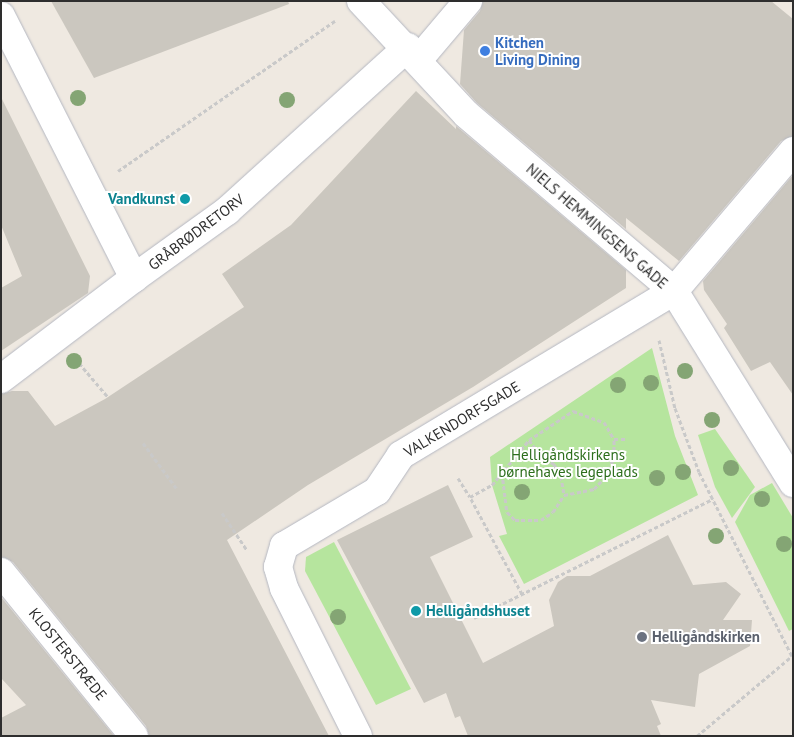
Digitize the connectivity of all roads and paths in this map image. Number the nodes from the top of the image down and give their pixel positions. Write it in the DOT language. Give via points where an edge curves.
graph roads {
  1 [pos="468,1"];
  2 [pos="362,2"];
  3 [pos="1,16"];
  4 [pos="413,53"];
  5 [pos="793,151"];
  6 [pos="88,191"];
  7 [pos="134,278"];
  8 [pos="674,291"];
  9 [pos="649,308"];
  10 [pos="58,338"];
  11 [pos="1,379"];
  12 [pos="108,397"];
  13 [pos="626,439"];
  14 [pos="529,440"];
  15 [pos="614,440"];
  16 [pos="143,443"];
  17 [pos="502,473"];
  18 [pos="458,478"];
  19 [pos="793,483"];
  20 [pos="177,489"];
  21 [pos="564,495"];
  22 [pos="470,497"];
  23 [pos="713,499"];
  24 [pos="1,572"];
  25 [pos="522,594"];
  26 [pos="474,618"];
  27 [pos="792,655"];
  28 [pos="134,736"];
  29 [pos="358,736"];
  30 [pos="697,736"];
  1 -- 4 [label="street, GRÅBRØDRETORV"];
  2 -- 4 [label="street, NIELS HEMMINGSENS GADE"];
  2 -- 6 [label="path"];
  3 -- 6 [label="street, GRÅBRØDRETORV"];
  4 -- 7 [label="street, GRÅBRØDRETORV" via="227,211"];
  4 -- 8 [label="street, NIELS HEMMINGSENS GADE" via="466,114"];
  5 -- 8 [label="street, VALKENDORFSGADE"];
  6 -- 7 [label="street, GRÅBRØDRETORV"];
  7 -- 10 [label="street"];
  8 -- 9 [label="street, VALKENDORFSGADE"];
  8 -- 19 [label="street, NIELS HEMMINGSENS GADE"];
  9 -- 23 [label="path" via="675,408"];
  9 -- 29 [label="street, VALKENDORFSGADE" via="401,455 377,490 284,546 278,567 284,588"];
  10 -- 11 [label="street"];
  10 -- 12 [label="path"];
  13 -- 15 [label="path"];
  14 -- 15 [label="path" via="573,411 604,422"];
  14 -- 17 [label="path"];
  14 -- 21 [label="path" via="540,455 554,464 561,476"];
  15 -- 21 [label="path" via="614,457 606,476 594,489"];
  16 -- 20 [label="path"];
  17 -- 21 [label="path" via="507,512 515,520 541,520 553,512"];
  17 -- 22 [label="path" via="492,485"];
  18 -- 22 [label="path"];
  22 -- 25 [label="path"];
  23 -- 25 [label="path"];
  23 -- 27 [label="path"];
  24 -- 28 [label="street, KLOSTERSTRÆDE"];
  25 -- 26 [label="path"];
  27 -- 30 [label="path"];
}
